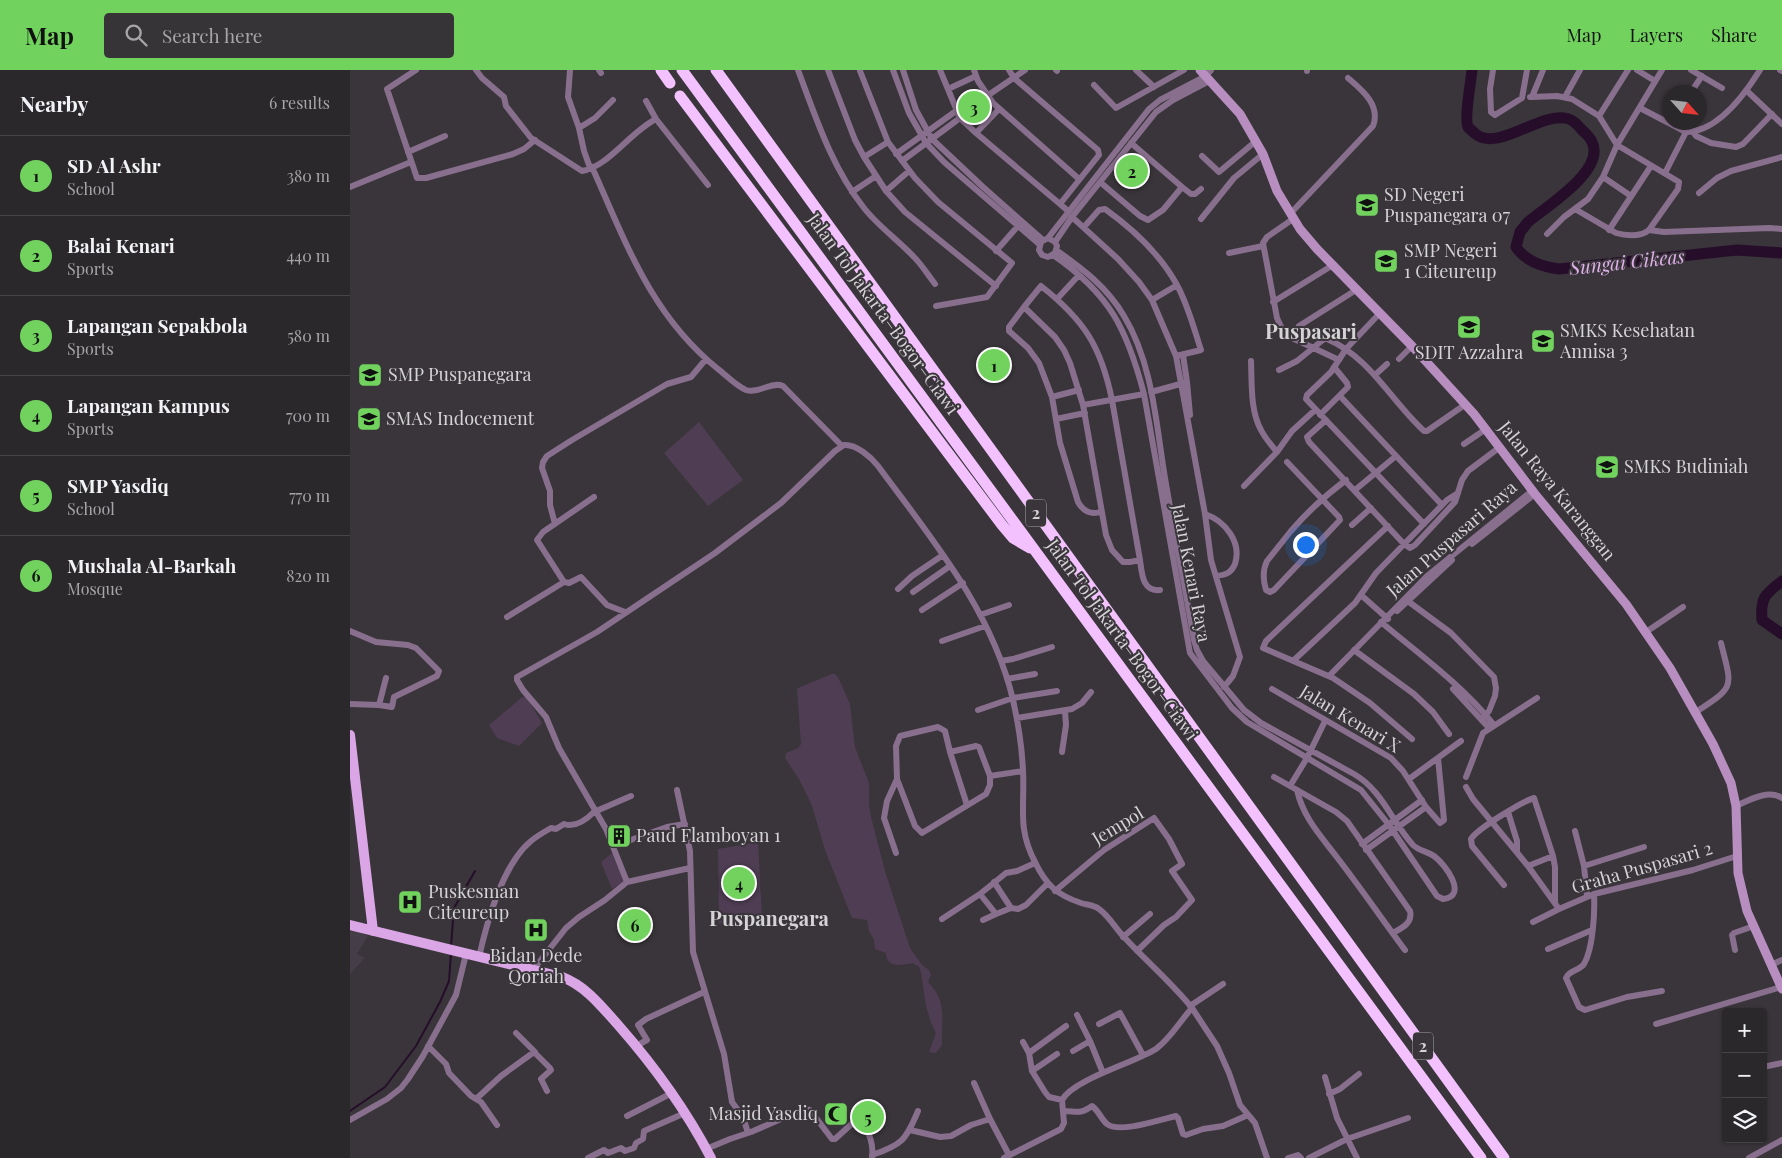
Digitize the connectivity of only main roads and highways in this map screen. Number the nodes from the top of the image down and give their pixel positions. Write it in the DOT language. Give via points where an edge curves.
graph roads {
  1 [pos="661,70"];
  2 [pos="682,70"];
  3 [pos="716,70"];
  4 [pos="721,70"];
  5 [pos="670,82"];
  6 [pos="732,92"];
  7 [pos="680,96"];
  8 [pos="1034,550"];
  9 [pos="350,735"];
  10 [pos="350,926"];
  11 [pos="373,931"];
  12 [pos="709,1153"];
  13 [pos="1481,1158"];
  14 [pos="1504,1158"];
  1 -- 5 [label="highway"];
  2 -- 8 [label="highway, Jalan Tol Jakarta–Bogor–Ciawi / 2"];
  3 -- 6 [label="highway, Jalan Tol Jakarta–Bogor–Ciawi / 2"];
  4 -- 6 [label="highway"];
  6 -- 14 [label="highway, Jalan Tol Jakarta–Bogor–Ciawi / 2"];
  7 -- 8 [label="highway" via="1002,525 1014,538"];
  8 -- 13 [label="highway, Jalan Tol Jakarta–Bogor–Ciawi / 2"];
  9 -- 11 [label="main road"];
  10 -- 11 [label="main road"];
  11 -- 12 [label="main road" via="562,977 579,985 599,1003 656,1069"];
}
